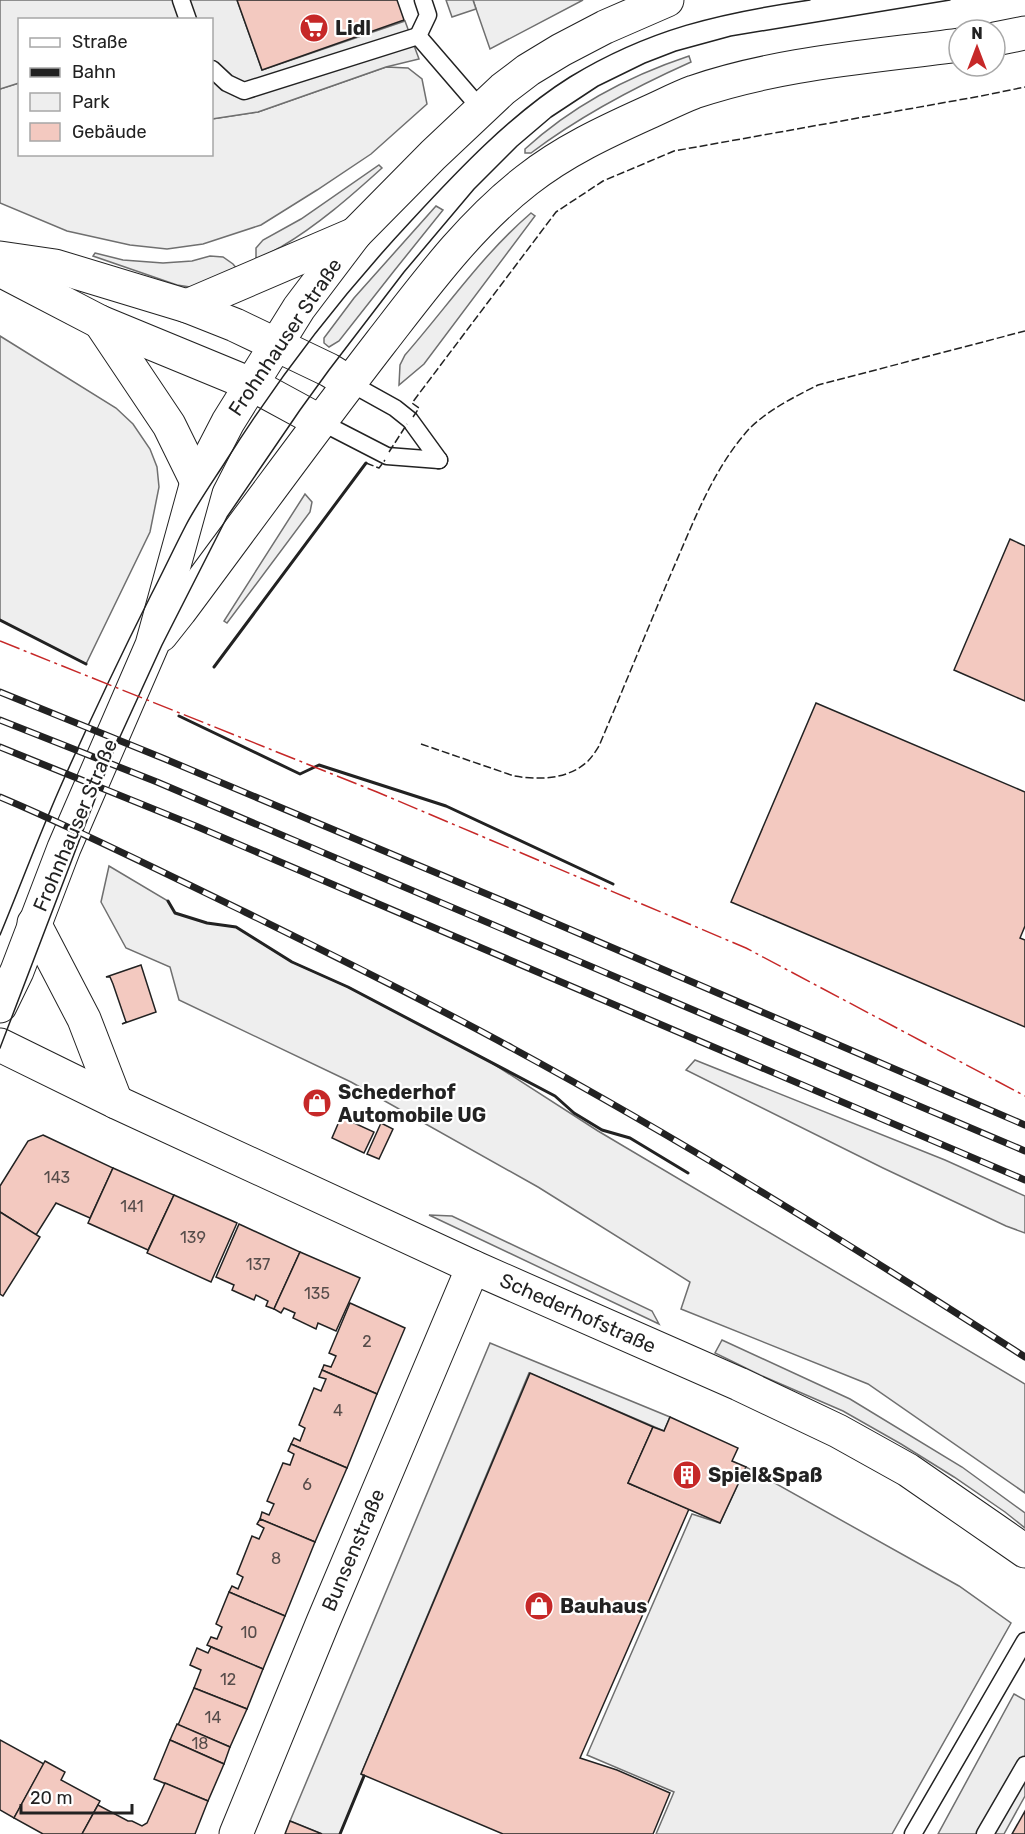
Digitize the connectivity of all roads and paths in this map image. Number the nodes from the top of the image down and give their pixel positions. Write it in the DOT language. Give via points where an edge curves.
graph roads {
  1 [pos="181,0"];
  2 [pos="423,0"];
  3 [pos="667,0"];
  4 [pos="187,18"];
  5 [pos="1025,33"];
  6 [pos="418,36"];
  7 [pos="1007,37"];
  8 [pos="947,47"];
  9 [pos="213,70"];
  10 [pos="481,109"];
  11 [pos="355,234"];
  12 [pos="0,258"];
  13 [pos="0,270"];
  14 [pos="187,306"];
  15 [pos="100,322"];
  16 [pos="277,345"];
  17 [pos="350,383"];
  18 [pos="253,385"];
  19 [pos="321,422"];
  20 [pos="197,482"];
  21 [pos="152,645"];
  22 [pos="34,923"];
  23 [pos="0,1006"];
  24 [pos="0,1045"];
  25 [pos="116,1102"];
  26 [pos="473,1267"];
  27 [pos="1025,1551"];
  28 [pos="1025,1641"];
  29 [pos="1025,1765"];
  30 [pos="236,1834"];
  31 [pos="913,1834"];
  32 [pos="985,1834"];
  1 -- 4 [label="lane"];
  2 -- 6 [label="lane" via="428,15"];
  3 -- 10 [label="street, Frohnhauser Straße" via="561,50 528,70"];
  5 -- 7 [label="street"];
  6 -- 9 [label="lane" via="244,91"];
  6 -- 10 [label="lane"];
  8 -- 17 [label="street, Frohnhauser Straße" via="770,70 692,93 554,160 501,202 466,237"];
  10 -- 11 [label="street, Frohnhauser Straße"];
  11 -- 14 [label="street"];
  11 -- 16 [label="street, Frohnhauser Straße" via="299,308"];
  12 -- 14 [label="street" via="55,266"];
  13 -- 15 [label="street"];
  14 -- 16 [label="street"];
  15 -- 18 [label="street"];
  15 -- 20 [label="street" via="169,425"];
  16 -- 17 [label="street"];
  16 -- 18 [label="street, Frohnhauser Straße"];
  17 -- 19 [label="street, Frohnhauser Straße"];
  17 -- 19 [label="lane" via="410,420 440,460 387,456"];
  18 -- 19 [label="street"];
  18 -- 20 [label="street, Frohnhauser Straße" via="228,422"];
  19 -- 21 [label="street, Frohnhauser Straße"];
  20 -- 21 [label="street, Frohnhauser Straße"];
  21 -- 22 [label="street, Frohnhauser Straße"];
  22 -- 23 [label="street, Frohnhauser Straße"];
  22 -- 25 [label="street" via="84,1019"];
  24 -- 25 [label="street, Schederhofstraße"];
  25 -- 26 [label="street, Schederhofstraße"];
  26 -- 27 [label="street, Schederhofstraße" via="838,1431 908,1470"];
  26 -- 30 [label="street, Bunsenstraße"];
  28 -- 31 [label="lane"];
  29 -- 32 [label="lane"];
}
